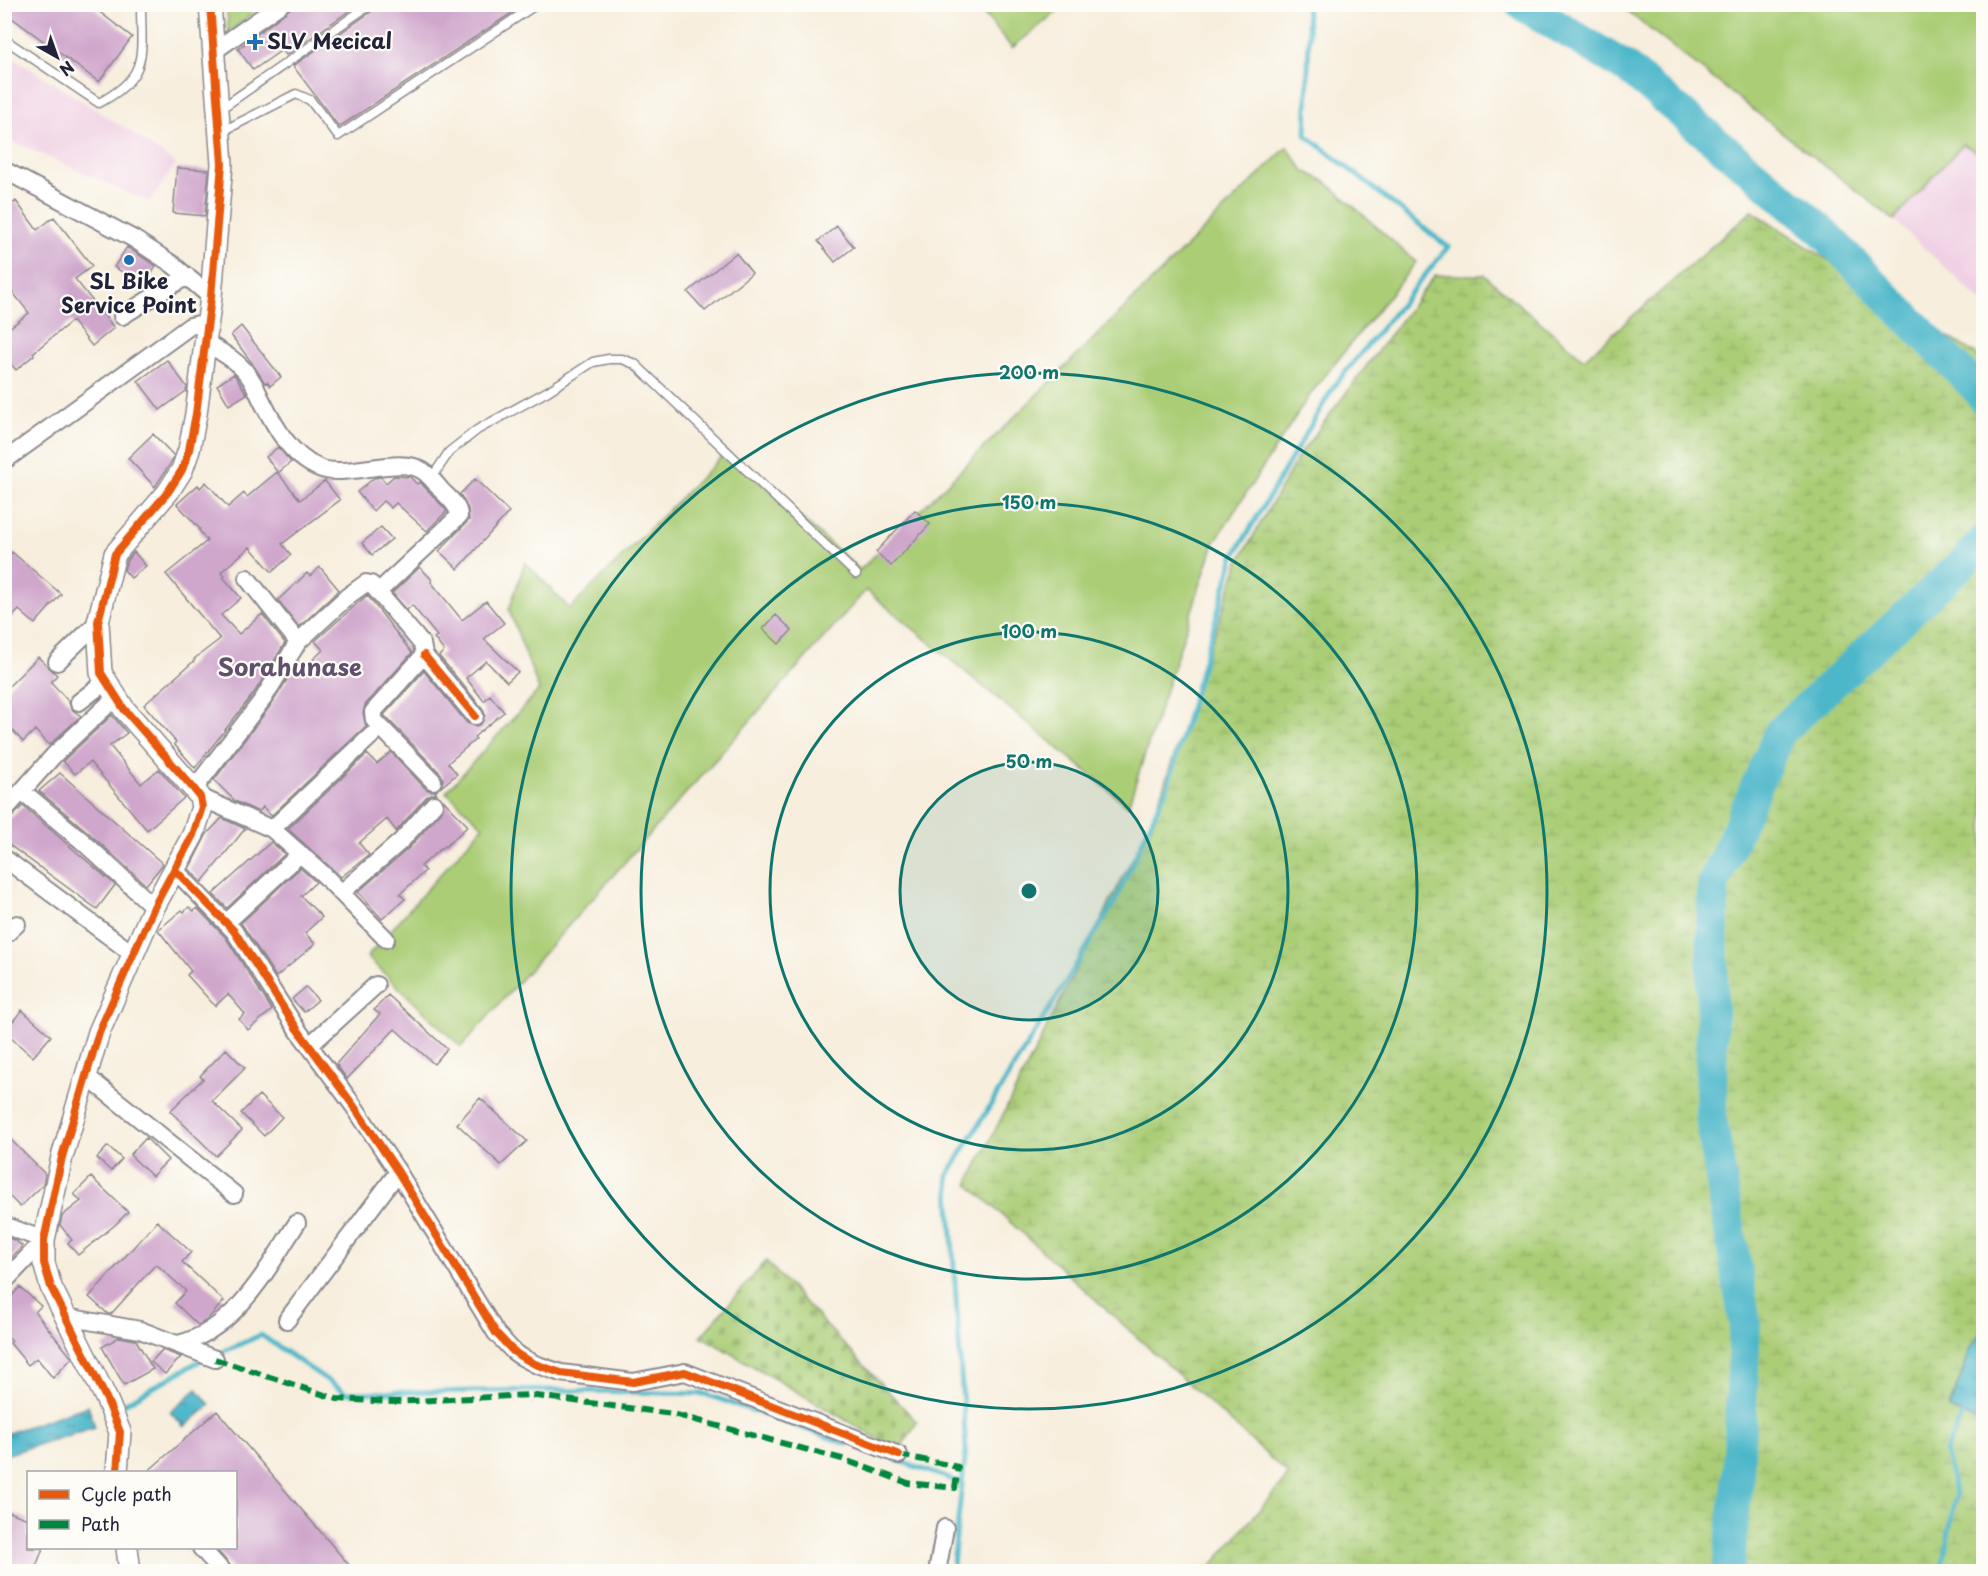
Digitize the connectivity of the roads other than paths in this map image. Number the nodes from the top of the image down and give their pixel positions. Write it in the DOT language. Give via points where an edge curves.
graph roads {
  1 [pos="141,4"];
  2 [pos="210,4"];
  3 [pos="281,4"];
  4 [pos="371,4"];
  5 [pos="537,4"];
  6 [pos="4,39"];
  7 [pos="214,51"];
  8 [pos="219,110"];
  9 [pos="220,132"];
  10 [pos="5,170"];
  11 [pos="187,276"];
  12 [pos="211,297"];
  13 [pos="122,316"];
  14 [pos="206,332"];
  15 [pos="4,461"];
  16 [pos="431,479"];
  17 [pos="856,574"];
  18 [pos="246,578"];
  19 [pos="378,592"];
  20 [pos="98,622"];
  21 [pos="298,642"];
  22 [pos="424,655"];
  23 [pos="57,662"];
  24 [pos="111,689"];
  25 [pos="79,702"];
  26 [pos="475,716"];
  27 [pos="372,735"];
  28 [pos="433,781"];
  29 [pos="22,791"];
  30 [pos="197,793"];
  31 [pos="434,804"];
  32 [pos="4,811"];
  33 [pos="272,830"];
  34 [pos="300,854"];
  35 [pos="4,858"];
  36 [pos="175,870"];
  37 [pos="341,892"];
  38 [pos="154,907"];
  39 [pos="226,923"];
  40 [pos="17,924"];
  41 [pos="4,936"];
  42 [pos="386,939"];
  43 [pos="134,954"];
  44 [pos="376,985"];
  45 [pos="310,1045"];
  46 [pos="86,1076"];
  47 [pos="398,1172"];
  48 [pos="234,1194"];
  49 [pos="297,1223"];
  50 [pos="4,1224"];
  51 [pos="44,1240"];
  52 [pos="4,1282"];
  53 [pos="66,1317"];
  54 [pos="287,1320"];
  55 [pos="178,1344"];
  56 [pos="208,1356"];
  57 [pos="899,1455"];
  58 [pos="117,1471"];
  59 [pos="945,1528"];
  60 [pos="127,1549"];
  61 [pos="202,1549"];
  62 [pos="130,1572"];
  63 [pos="223,1572"];
  64 [pos="938,1572"];
  1 -- 6 [label="lane" via="141,60 128,83 99,103"];
  2 -- 7 [label="street"];
  3 -- 7 [label="street"];
  4 -- 8 [label="lane"];
  5 -- 9 [label="lane" via="338,136 310,100 296,94"];
  7 -- 8 [label="street"];
  8 -- 9 [label="street"];
  9 -- 12 [label="street" via="222,164"];
  10 -- 11 [label="street" via="134,239"];
  11 -- 12 [label="street"];
  11 -- 13 [label="street"];
  12 -- 14 [label="street"];
  14 -- 15 [label="street" via="190,326"];
  14 -- 16 [label="street" via="250,376 276,429 305,460 321,469 412,466"];
  14 -- 20 [label="street" via="196,414 185,460 168,492 115,554"];
  16 -- 17 [label="lane" via="449,452 477,430 593,362 622,359 636,364"];
  16 -- 19 [label="street" via="454,503 459,516"];
  18 -- 21 [label="street"];
  19 -- 21 [label="street" via="371,584 359,586"];
  19 -- 22 [label="street" via="422,644"];
  20 -- 23 [label="street"];
  20 -- 24 [label="street" via="101,673"];
  21 -- 30 [label="street"];
  22 -- 26 [label="street"];
  22 -- 28 [label="street" via="372,716"];
  24 -- 25 [label="street"];
  24 -- 29 [label="street"];
  24 -- 30 [label="street" via="124,710"];
  27 -- 33 [label="street"];
  29 -- 32 [label="street"];
  29 -- 38 [label="street"];
  30 -- 33 [label="street"];
  30 -- 36 [label="street" via="202,807"];
  31 -- 37 [label="street"];
  33 -- 34 [label="street"];
  34 -- 37 [label="street"];
  34 -- 39 [label="street"];
  35 -- 43 [label="street"];
  36 -- 38 [label="street"];
  36 -- 39 [label="street"];
  37 -- 42 [label="street"];
  38 -- 43 [label="street"];
  39 -- 45 [label="street"];
  40 -- 41 [label="street"];
  43 -- 46 [label="street" via="99,1032"];
  44 -- 45 [label="street"];
  45 -- 47 [label="street"];
  46 -- 48 [label="street"];
  46 -- 51 [label="street" via="62,1157"];
  47 -- 54 [label="street"];
  47 -- 57 [label="street" via="496,1333 513,1351 535,1364 561,1373 633,1382 685,1372"];
  49 -- 55 [label="street" via="237,1308 211,1330"];
  50 -- 51 [label="street"];
  51 -- 52 [label="street"];
  51 -- 53 [label="street" via="44,1263"];
  53 -- 55 [label="street" via="140,1330"];
  53 -- 58 [label="street" via="120,1432"];
  55 -- 56 [label="street"];
  59 -- 64 [label="street"];
  60 -- 62 [label="street"];
  61 -- 63 [label="street"];
}
